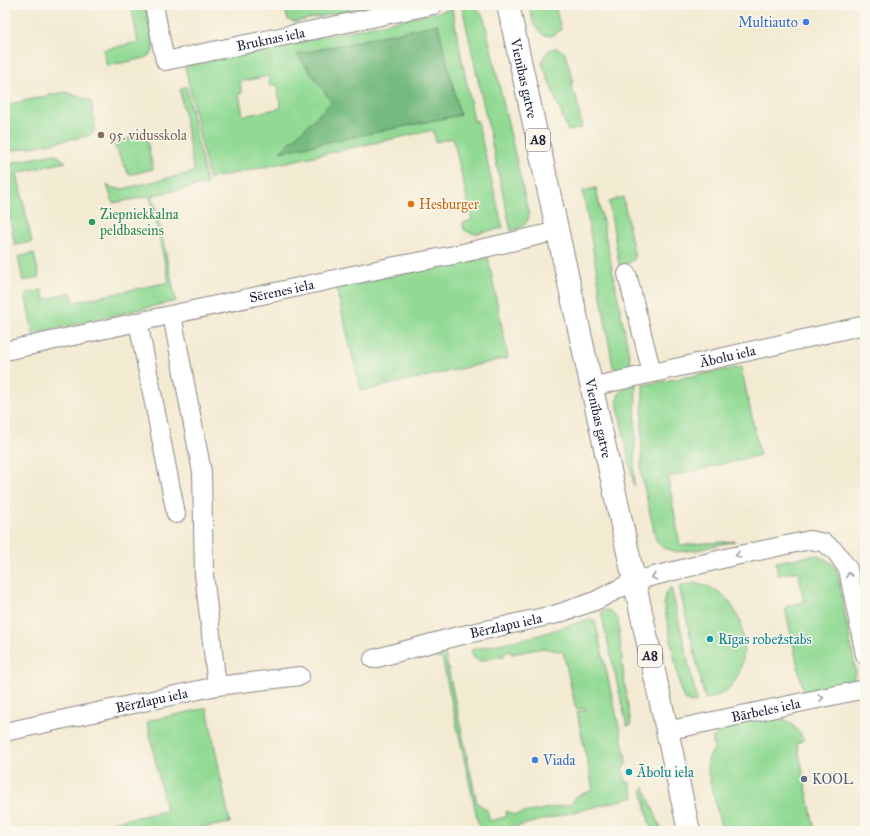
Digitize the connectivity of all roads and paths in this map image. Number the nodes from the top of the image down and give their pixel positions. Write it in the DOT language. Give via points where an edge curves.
graph roads {
  1 [pos="154,5"];
  2 [pos="433,5"];
  3 [pos="508,5"];
  4 [pos="558,231"];
  5 [pos="627,274"];
  6 [pos="172,315"];
  7 [pos="138,322"];
  8 [pos="865,325"];
  9 [pos="5,351"];
  10 [pos="652,373"];
  11 [pos="591,387"];
  12 [pos="176,514"];
  13 [pos="634,581"];
  14 [pos="865,655"];
  15 [pos="373,659"];
  16 [pos="300,676"];
  17 [pos="217,686"];
  18 [pos="865,689"];
  19 [pos="666,731"];
  20 [pos="5,732"];
  21 [pos="689,831"];
  1 -- 2 [label="street, Bruknas iela" via="165,61"];
  3 -- 4 [label="highway, Vienības gatve / A8"];
  4 -- 6 [label="street, Sērenes iela"];
  4 -- 11 [label="highway, Vienības gatve / A8"];
  5 -- 10 [label="street"];
  6 -- 7 [label="street, Sērenes iela"];
  6 -- 17 [label="street" via="202,472 204,574"];
  7 -- 9 [label="street, Sērenes iela"];
  7 -- 12 [label="street"];
  8 -- 10 [label="street, Ābolu iela"];
  10 -- 11 [label="street, Ābolu iela"];
  11 -- 13 [label="highway, Vienības gatve / A8"];
  14 -- 13 [label="street, Bērzlapu iela, one-way" via="848,569 836,552 825,544 810,540"];
  13 -- 15 [label="street, Bērzlapu iela" via="595,601 557,614 454,637"];
  13 -- 19 [label="highway, Vienības gatve / A8"];
  16 -- 17 [label="street, Bērzlapu iela"];
  17 -- 20 [label="street, Bērzlapu iela"];
  19 -- 18 [label="street, Bārbeles iela, one-way"];
  19 -- 21 [label="highway, Vienības gatve / A8"];
}
